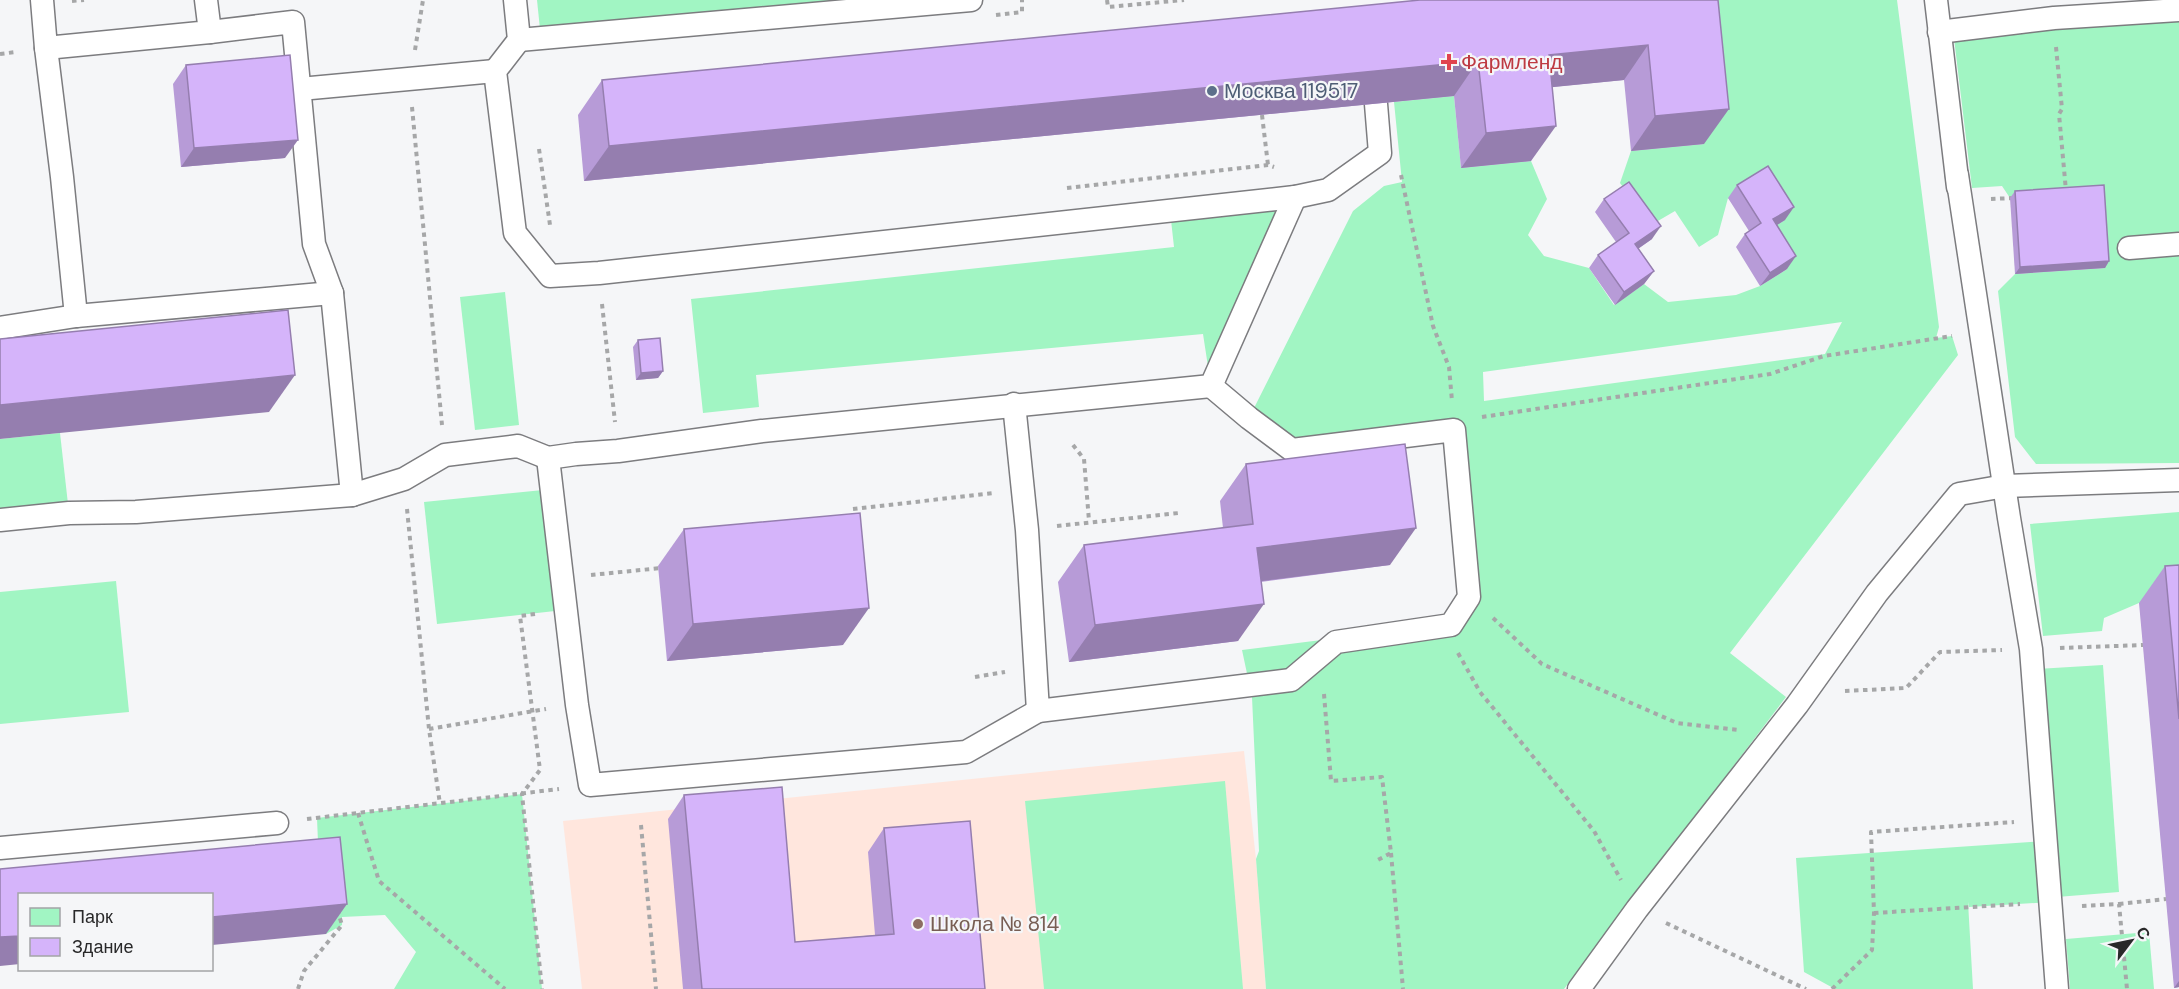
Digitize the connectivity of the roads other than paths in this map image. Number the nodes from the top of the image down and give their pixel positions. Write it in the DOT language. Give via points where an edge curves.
graph roads {
  1 [pos="42,0"];
  2 [pos="206,0"];
  3 [pos="514,0"];
  4 [pos="971,0"];
  5 [pos="1935,0"];
  6 [pos="2179,10"];
  7 [pos="1940,32"];
  8 [pos="210,33"];
  9 [pos="519,40"];
  10 [pos="46,48"];
  11 [pos="495,71"];
  12 [pos="300,89"];
  13 [pos="1376,104"];
  14 [pos="1295,197"];
  15 [pos="2179,244"];
  16 [pos="2129,248"];
  17 [pos="332,293"];
  18 [pos="76,316"];
  19 [pos="0,328"];
  20 [pos="1211,386"];
  21 [pos="1014,404"];
  22 [pos="548,458"];
  23 [pos="2179,480"];
  24 [pos="2005,486"];
  25 [pos="352,495"];
  26 [pos="0,520"];
  27 [pos="1038,711"];
  28 [pos="277,823"];
  29 [pos="0,848"];
  30 [pos="1579,989"];
  31 [pos="2057,989"];
  1 -- 10 [label="lane"];
  2 -- 8 [label="lane"];
  3 -- 9 [label="lane"];
  4 -- 9 [label="lane"];
  5 -- 7 [label="lane"];
  6 -- 7 [label="lane" via="2054,18"];
  7 -- 24 [label="lane" via="1959,188"];
  8 -- 10 [label="lane"];
  8 -- 12 [label="lane" via="293,22"];
  9 -- 11 [label="lane"];
  10 -- 18 [label="lane"];
  11 -- 12 [label="lane"];
  11 -- 14 [label="lane" via="515,233 550,276"];
  12 -- 17 [label="lane" via="314,244"];
  13 -- 14 [label="lane" via="1380,153 1328,190"];
  14 -- 20 [label="lane"];
  15 -- 16 [label="lane"];
  17 -- 18 [label="lane"];
  17 -- 25 [label="lane"];
  18 -- 19 [label="lane"];
  20 -- 21 [label="lane"];
  20 -- 27 [label="lane" via="1292,450 1454,426 1469,597 1450,626 1335,642 1291,680"];
  21 -- 22 [label="lane"];
  21 -- 27 [label="lane"];
  22 -- 25 [label="lane" via="518,446 445,455 404,479"];
  22 -- 27 [label="lane" via="590,785 966,752"];
  23 -- 24 [label="lane"];
  24 -- 30 [label="lane" via="1959,494 1877,593 1805,694"];
  24 -- 31 [label="lane" via="2031,649"];
  25 -- 26 [label="lane"];
  28 -- 29 [label="lane"];
}
